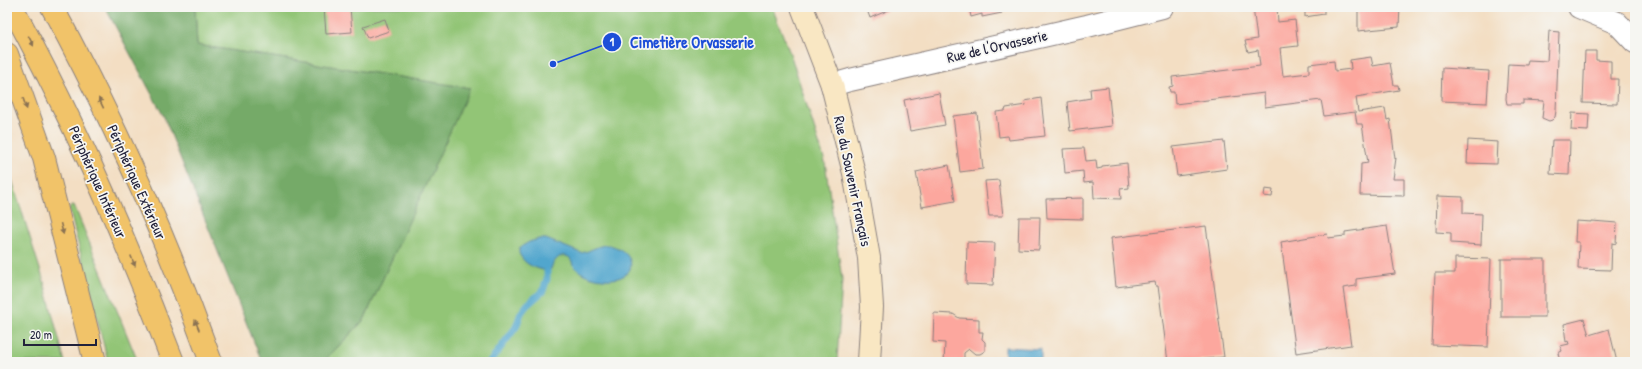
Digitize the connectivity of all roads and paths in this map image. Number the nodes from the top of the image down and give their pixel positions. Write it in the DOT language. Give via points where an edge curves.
graph roads {
  1 [pos="12,7"];
  2 [pos="52,7"];
  3 [pos="802,7"];
  4 [pos="1162,7"];
  5 [pos="1579,7"];
  6 [pos="1635,42"];
  7 [pos="7,54"];
  8 [pos="832,85"];
  9 [pos="95,362"];
  10 [pos="173,362"];
  11 [pos="211,362"];
  12 [pos="869,362"];
  1 -- 10 [label="highway, Périphérique Intérieur, one-way" via="70,120 111,209"];
  11 -- 2 [label="highway, Périphérique Extérieur, one-way" via="142,190 103,106"];
  3 -- 8 [label="street, Rue du Souvenir Français"];
  4 -- 8 [label="street, Rue de l'Orvasserie"];
  5 -- 6 [label="street" via="1617,23"];
  7 -- 9 [label="highway, one-way" via="44,158"];
  8 -- 12 [label="street, Rue du Souvenir Français" via="854,173 869,258 872,307"];
}
